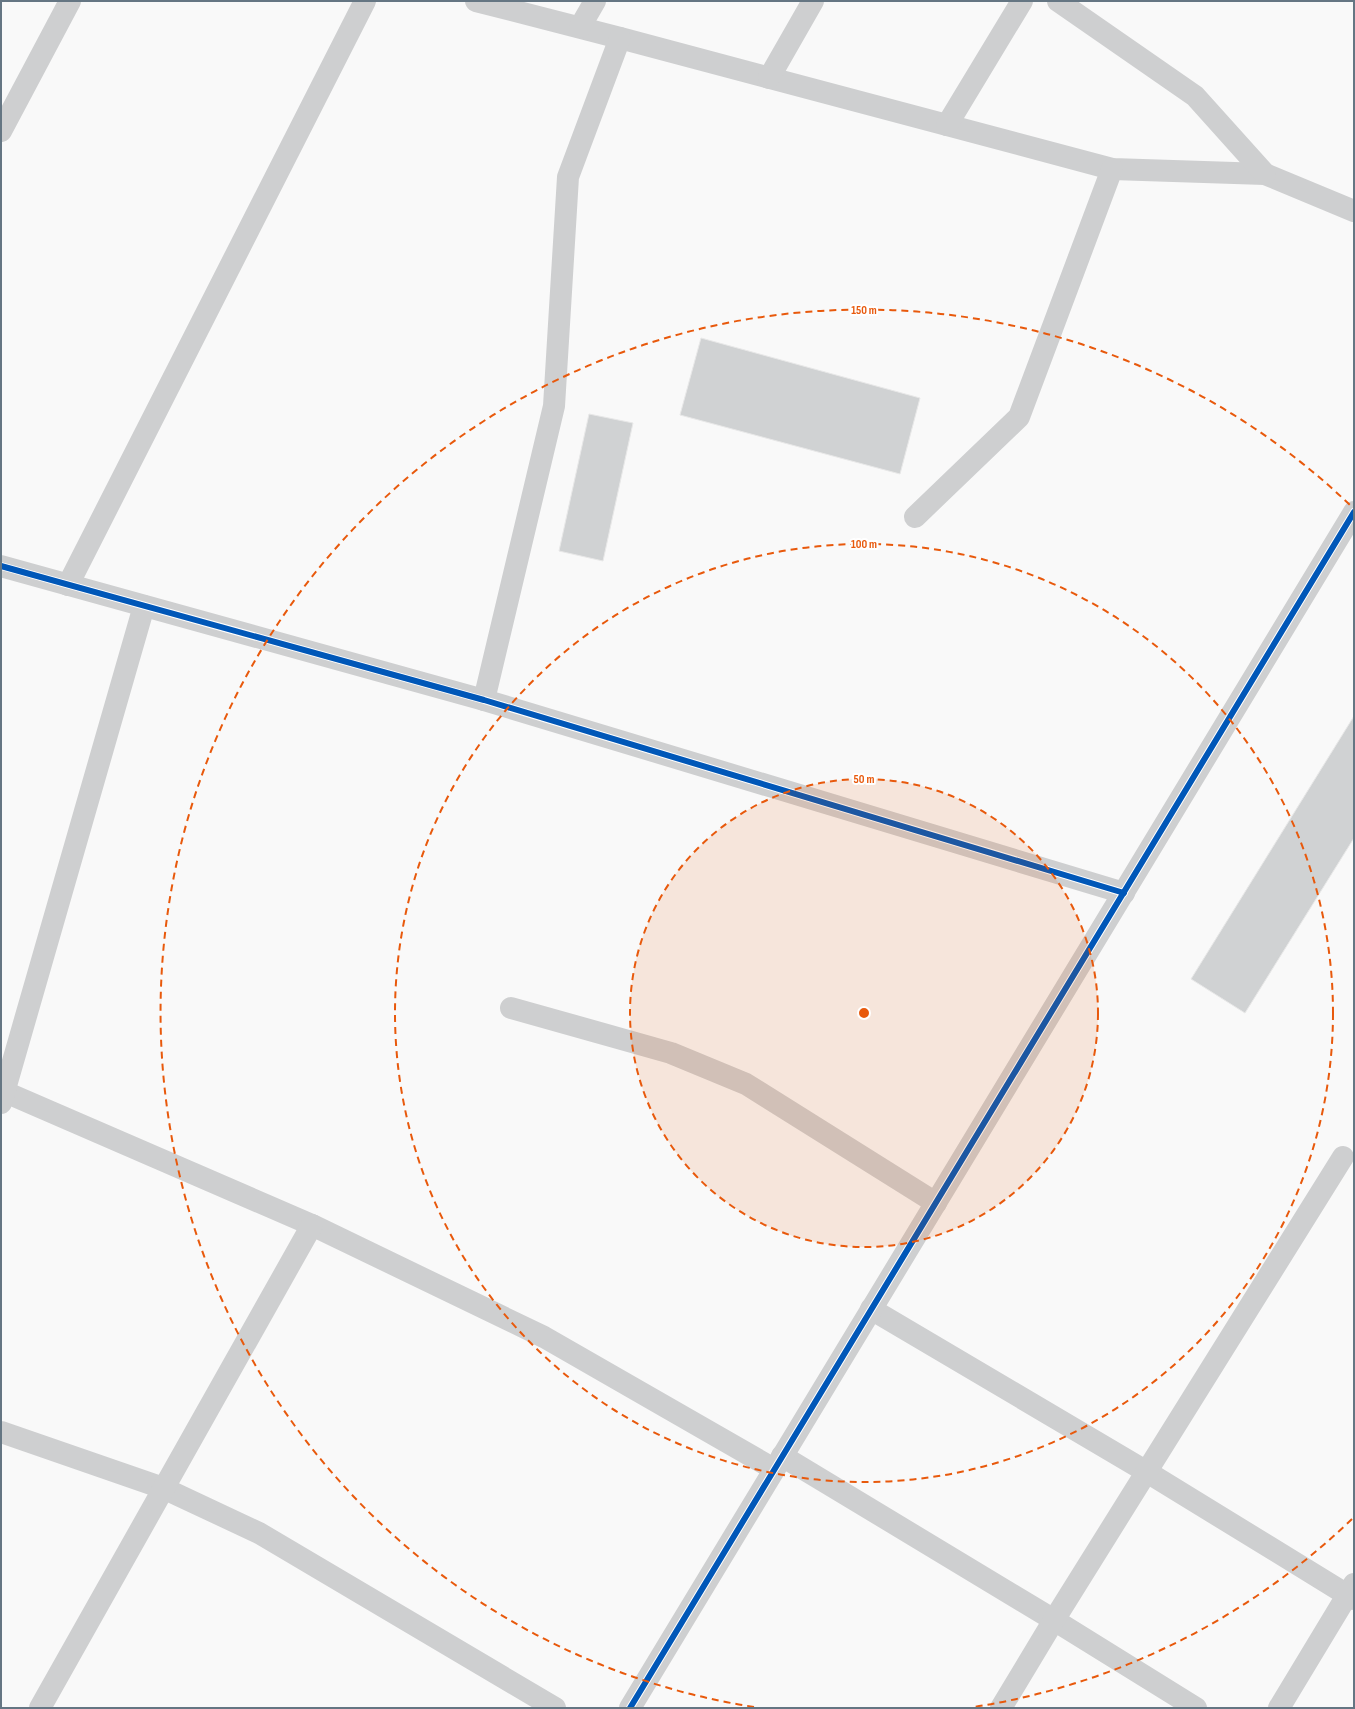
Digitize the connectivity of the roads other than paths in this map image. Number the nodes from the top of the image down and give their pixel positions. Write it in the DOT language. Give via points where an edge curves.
graph roads {
  1 [pos="70,1"];
  2 [pos="365,1"];
  3 [pos="476,1"];
  4 [pos="595,1"];
  5 [pos="813,1"];
  6 [pos="1022,1"];
  7 [pos="1058,1"];
  8 [pos="580,27"];
  9 [pos="620,38"];
  10 [pos="769,78"];
  11 [pos="947,125"];
  12 [pos="1,131"];
  13 [pos="1112,169"];
  14 [pos="1265,174"];
  15 [pos="1354,211"];
  16 [pos="1354,512"];
  17 [pos="915,517"];
  18 [pos="1,566"];
  19 [pos="68,584"];
  20 [pos="144,606"];
  21 [pos="484,700"];
  22 [pos="1124,892"];
  23 [pos="511,1008"];
  24 [pos="3,1098"];
  25 [pos="1343,1157"];
  26 [pos="936,1203"];
  27 [pos="312,1225"];
  28 [pos="871,1309"];
  29 [pos="1,1432"];
  30 [pos="778,1463"];
  31 [pos="1147,1472"];
  32 [pos="163,1488"];
  33 [pos="1352,1593"];
  34 [pos="1054,1620"];
  35 [pos="40,1708"];
  36 [pos="555,1708"];
  37 [pos="630,1708"];
  38 [pos="1001,1708"];
  39 [pos="1196,1708"];
  40 [pos="1279,1708"];
  1 -- 12 [label="street"];
  2 -- 19 [label="street"];
  3 -- 8 [label="street"];
  4 -- 8 [label="street"];
  5 -- 10 [label="street"];
  6 -- 11 [label="street"];
  7 -- 14 [label="street" via="1195,96"];
  8 -- 9 [label="street"];
  9 -- 10 [label="street"];
  9 -- 21 [label="street" via="568,177 554,406"];
  10 -- 11 [label="street"];
  11 -- 13 [label="street"];
  13 -- 14 [label="street"];
  13 -- 17 [label="street" via="1019,417"];
  14 -- 15 [label="street"];
  16 -- 22 [label="street"];
  18 -- 19 [label="street"];
  19 -- 20 [label="street"];
  20 -- 21 [label="street"];
  20 -- 24 [label="street"];
  21 -- 22 [label="street"];
  22 -- 26 [label="street"];
  23 -- 26 [label="street" via="671,1053 746,1084"];
  24 -- 27 [label="street"];
  25 -- 31 [label="street"];
  26 -- 28 [label="street"];
  27 -- 30 [label="street" via="544,1337"];
  27 -- 32 [label="street"];
  28 -- 30 [label="street"];
  28 -- 31 [label="street"];
  29 -- 32 [label="street"];
  30 -- 34 [label="street"];
  30 -- 37 [label="street"];
  31 -- 33 [label="street"];
  31 -- 34 [label="street"];
  32 -- 35 [label="street"];
  32 -- 36 [label="street" via="259,1533"];
  33 -- 40 [label="street"];
  34 -- 38 [label="street"];
  34 -- 39 [label="street"];
}
